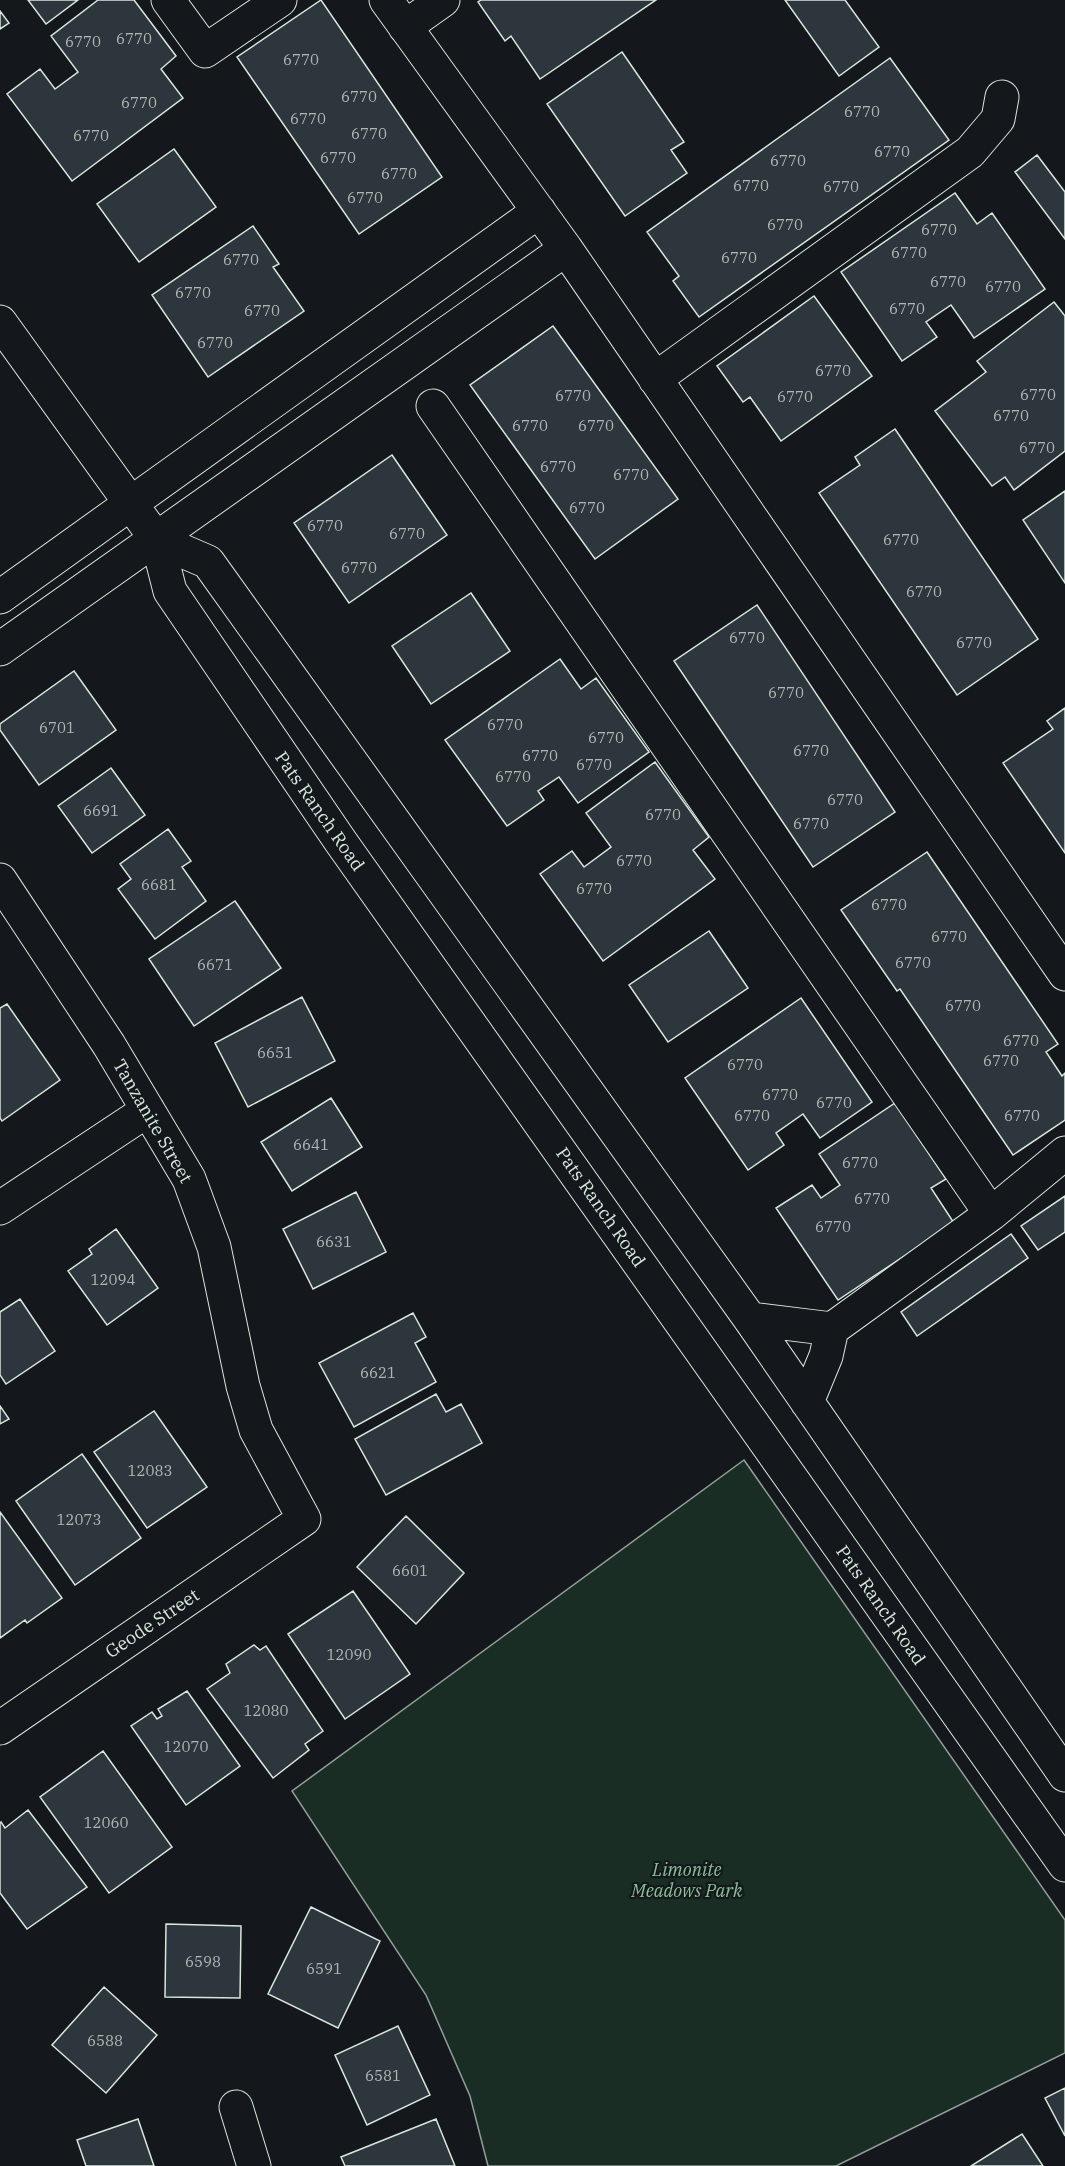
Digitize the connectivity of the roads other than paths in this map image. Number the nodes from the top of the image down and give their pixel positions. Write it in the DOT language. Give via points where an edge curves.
graph roads {
  1 [pos="168,0"];
  2 [pos="280,0"];
  3 [pos="386,0"];
  4 [pos="443,0"];
  5 [pos="405,27"];
  6 [pos="1002,97"];
  7 [pos="538,211"];
  8 [pos="566,249"];
  9 [pos="0,322"];
  10 [pos="382,324"];
  11 [pos="408,361"];
  12 [pos="655,378"];
  13 [pos="433,406"];
  14 [pos="131,505"];
  15 [pos="157,540"];
  16 [pos="0,597"];
  17 [pos="0,649"];
  18 [pos="0,880"];
  19 [pos="1065,974"];
  20 [pos="148,1110"];
  21 [pos="1065,1153"];
  22 [pos="0,1208"];
  23 [pos="991,1214"];
  24 [pos="750,1319"];
  25 [pos="832,1329"];
  26 [pos="807,1402"];
  27 [pos="304,1519"];
  28 [pos="0,1728"];
  29 [pos="1065,1775"];
  30 [pos="1065,1865"];
  31 [pos="236,2107"];
  32 [pos="254,2166"];
  1 -- 2 [label="street" via="205,51"];
  3 -- 5 [label="street"];
  4 -- 5 [label="street"];
  5 -- 7 [label="street"];
  6 -- 12 [label="street" via="998,119 970,152"];
  7 -- 8 [label="street"];
  7 -- 10 [label="street"];
  8 -- 11 [label="street"];
  8 -- 12 [label="street"];
  9 -- 14 [label="street, Pats Ranch Road"];
  10 -- 11 [label="street"];
  10 -- 14 [label="street"];
  11 -- 15 [label="street"];
  12 -- 19 [label="street"];
  13 -- 23 [label="street"];
  14 -- 15 [label="street, Pats Ranch Road"];
  14 -- 16 [label="street"];
  15 -- 17 [label="street"];
  15 -- 24 [label="street" via="208,562"];
  15 -- 30 [label="street, Pats Ranch Road" via="170,591 321,813"];
  18 -- 20 [label="street, Tanzanite Street"];
  20 -- 22 [label="street"];
  20 -- 27 [label="street, Tanzanite Street" via="189,1179 214,1247 256,1430"];
  21 -- 23 [label="street"];
  23 -- 25 [label="street"];
  24 -- 25 [label="street"];
  24 -- 26 [label="street"];
  25 -- 26 [label="street" via="826,1356"];
  26 -- 29 [label="street"];
  27 -- 28 [label="street, Geode Street"];
  31 -- 32 [label="street"];
}
